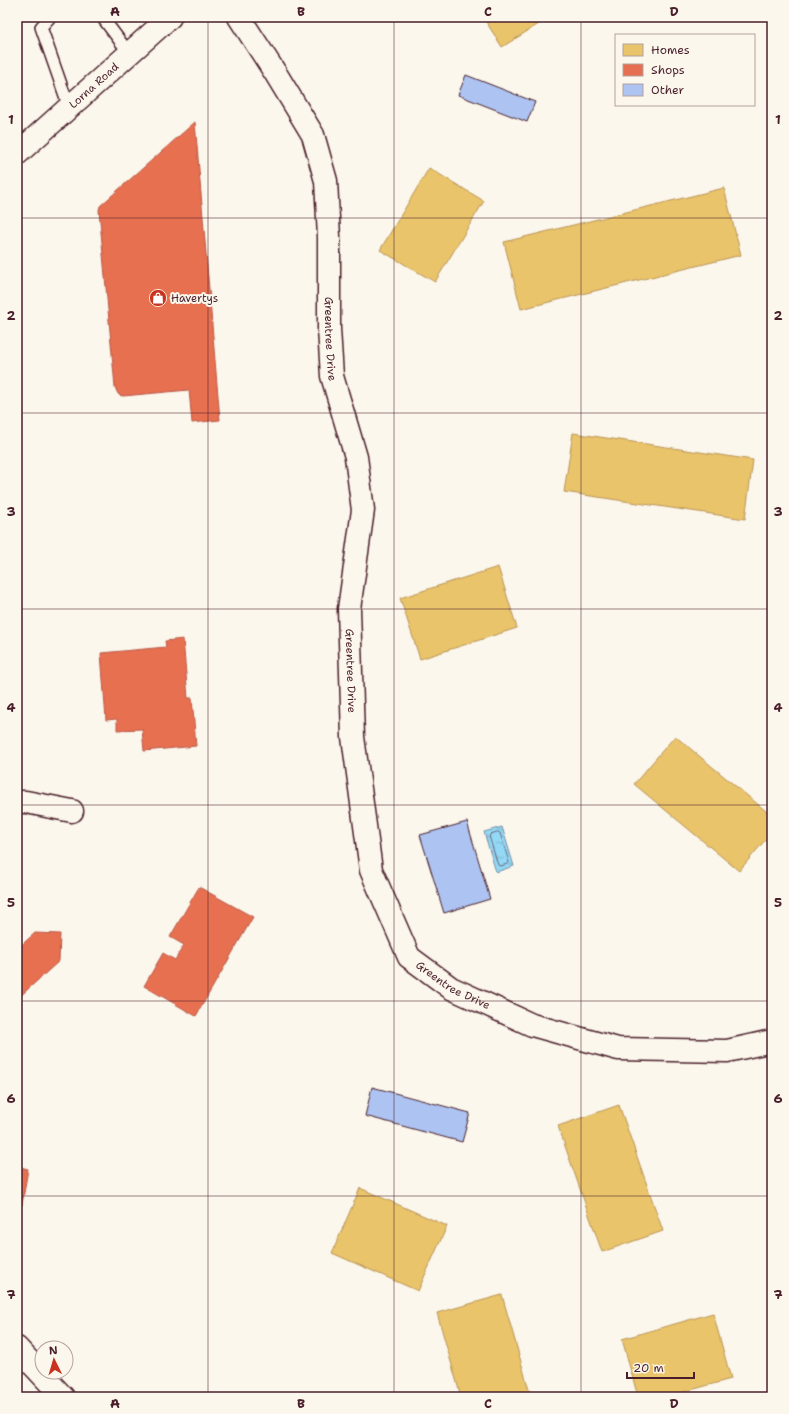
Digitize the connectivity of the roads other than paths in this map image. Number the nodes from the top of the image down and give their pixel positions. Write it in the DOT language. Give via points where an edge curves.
graph roads {
  1 [pos="50,17"];
  2 [pos="102,17"];
  3 [pos="170,17"];
  4 [pos="239,17"];
  5 [pos="129,54"];
  6 [pos="69,107"];
  7 [pos="17,154"];
  8 [pos="17,802"];
  9 [pos="72,811"];
  10 [pos="772,1041"];
  11 [pos="17,1348"];
  12 [pos="63,1397"];
  1 -- 6 [label="lane" via="41,27"];
  2 -- 5 [label="lane"];
  3 -- 5 [label="street, Lorna Road"];
  4 -- 10 [label="street, Greentree Drive" via="313,135 326,181 332,376 356,457 363,510 349,609 353,737 371,870 409,957 451,988 532,1025 618,1049 727,1051"];
  5 -- 6 [label="street, Lorna Road"];
  6 -- 7 [label="street, Lorna Road"];
  8 -- 9 [label="street"];
  11 -- 12 [label="street"];
}
